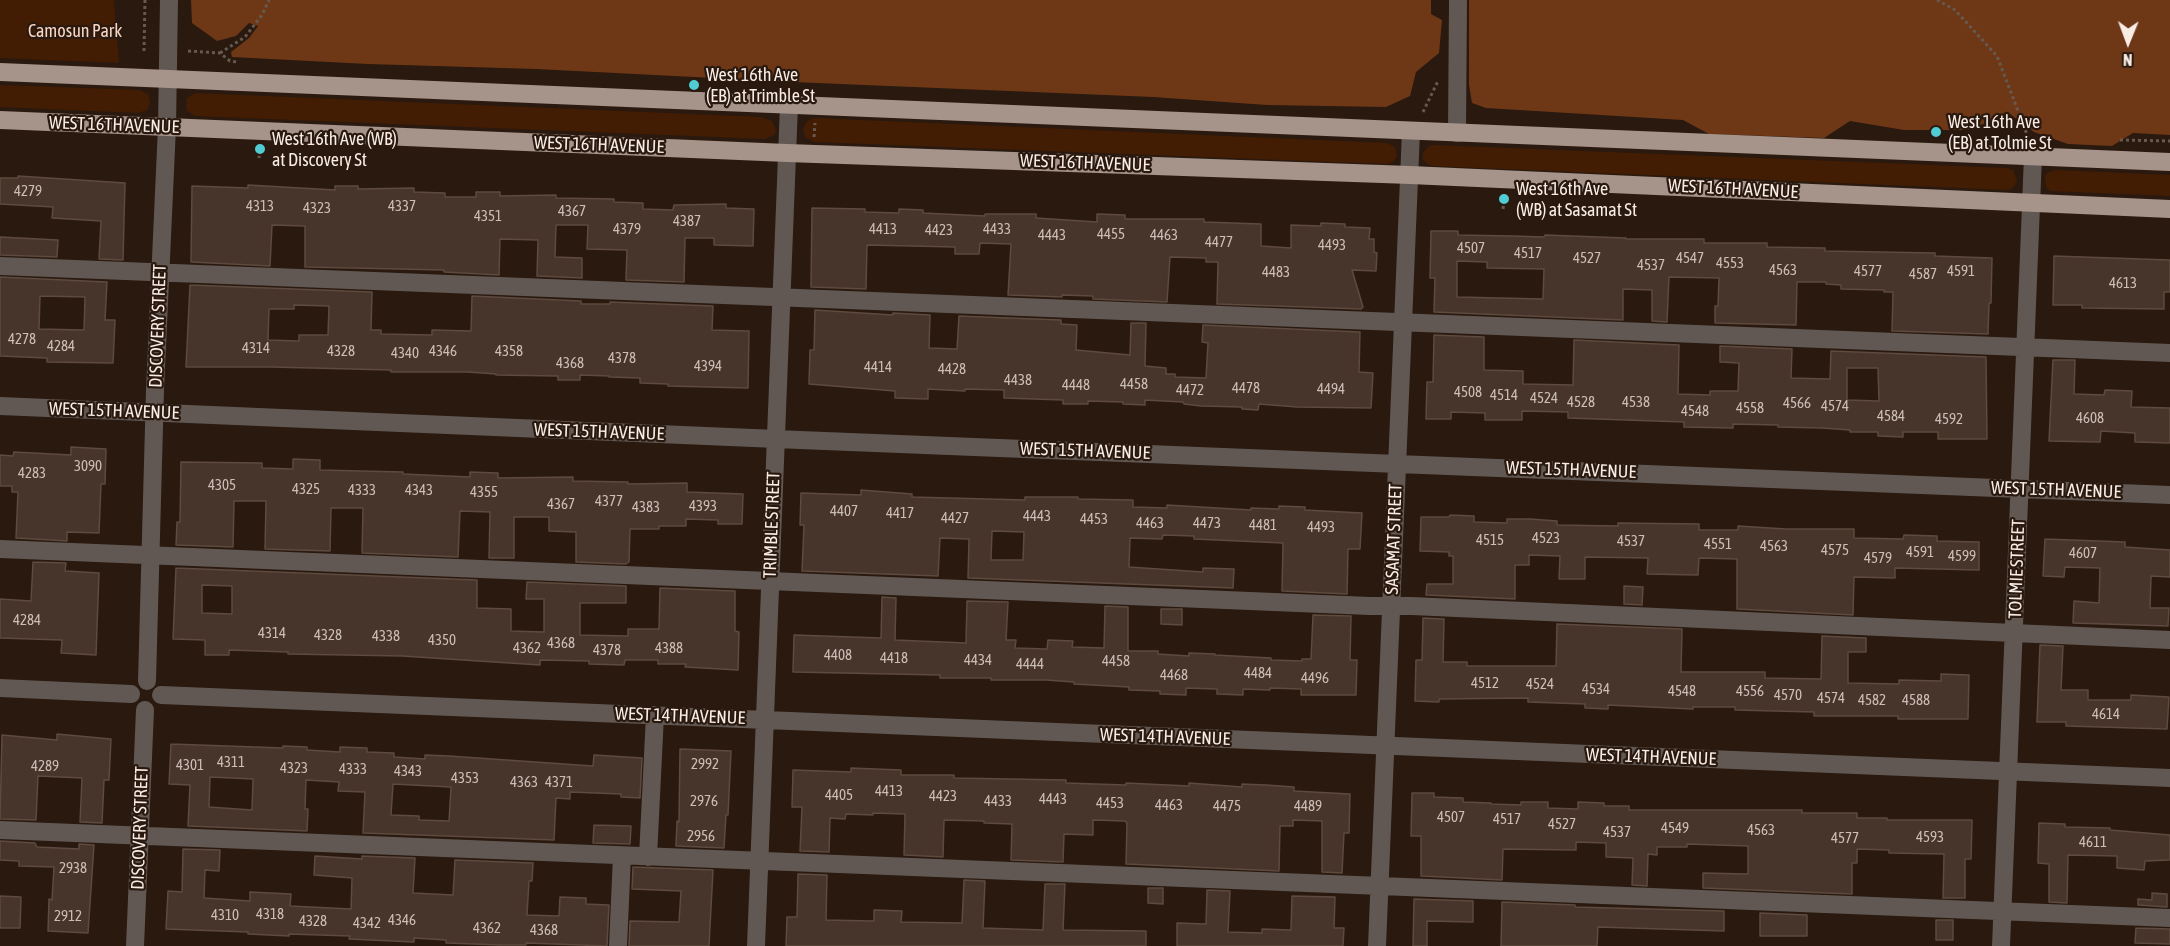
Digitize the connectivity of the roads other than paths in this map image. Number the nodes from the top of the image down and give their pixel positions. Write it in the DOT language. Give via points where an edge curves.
graph roads {
  1 [pos="169,0"];
  2 [pos="1458,0"];
  3 [pos="0,72"];
  4 [pos="168,79"];
  5 [pos="789,105"];
  6 [pos="0,120"];
  7 [pos="167,127"];
  8 [pos="1411,131"];
  9 [pos="1457,133"];
  10 [pos="787,153"];
  11 [pos="2033,156"];
  12 [pos="2170,162"];
  13 [pos="1410,175"];
  14 [pos="2032,203"];
  15 [pos="2170,209"];
  16 [pos="0,266"];
  17 [pos="160,272"];
  18 [pos="781,298"];
  19 [pos="1403,322"];
  20 [pos="2026,347"];
  21 [pos="2170,353"];
  22 [pos="0,406"];
  23 [pos="155,412"];
  24 [pos="776,439"];
  25 [pos="1397,463"];
  26 [pos="2020,488"];
  27 [pos="2170,495"];
  28 [pos="0,549"];
  29 [pos="150,555"];
  30 [pos="770,580"];
  31 [pos="1391,606"];
  32 [pos="2014,633"];
  33 [pos="2170,640"];
  34 [pos="147,681"];
  35 [pos="0,688"];
  36 [pos="131,694"];
  37 [pos="161,695"];
  38 [pos="145,710"];
  39 [pos="655,715"];
  40 [pos="765,720"];
  41 [pos="1385,746"];
  42 [pos="2008,772"];
  43 [pos="2170,778"];
  44 [pos="0,830"];
  45 [pos="140,836"];
  46 [pos="622,855"];
  47 [pos="648,857"];
  48 [pos="759,861"];
  49 [pos="1380,886"];
  50 [pos="2002,911"];
  51 [pos="2170,918"];
  52 [pos="135,946"];
  53 [pos="618,946"];
  54 [pos="756,946"];
  55 [pos="1377,946"];
  56 [pos="2001,946"];
  1 -- 4 [label="street, DISCOVERY STREET"];
  2 -- 9 [label="street"];
  3 -- 4 [label="main road"];
  4 -- 5 [label="main road"];
  4 -- 7 [label="street, DISCOVERY STREET"];
  5 -- 8 [label="main road"];
  5 -- 10 [label="street, TRIMBLE STREET"];
  6 -- 7 [label="main road, WEST 16TH AVENUE"];
  7 -- 10 [label="main road, WEST 16TH AVENUE"];
  7 -- 17 [label="street, DISCOVERY STREET"];
  8 -- 9 [label="main road"];
  8 -- 13 [label="street, SASAMAT STREET"];
  9 -- 11 [label="main road"];
  10 -- 13 [label="main road, WEST 16TH AVENUE"];
  10 -- 18 [label="street, TRIMBLE STREET"];
  11 -- 12 [label="main road"];
  11 -- 14 [label="street, TOLMIE STREET"];
  13 -- 14 [label="main road, WEST 16TH AVENUE"];
  13 -- 19 [label="street, SASAMAT STREET"];
  14 -- 15 [label="main road, WEST 16TH AVENUE"];
  14 -- 20 [label="street, TOLMIE STREET"];
  16 -- 17 [label="street"];
  17 -- 18 [label="street"];
  17 -- 23 [label="street, DISCOVERY STREET"];
  18 -- 19 [label="street"];
  18 -- 24 [label="street, TRIMBLE STREET"];
  19 -- 20 [label="street"];
  19 -- 25 [label="street, SASAMAT STREET"];
  20 -- 21 [label="street"];
  20 -- 26 [label="street, TOLMIE STREET"];
  22 -- 23 [label="street, WEST 15TH AVENUE"];
  23 -- 24 [label="street, WEST 15TH AVENUE"];
  23 -- 29 [label="street, DISCOVERY STREET"];
  24 -- 25 [label="street, WEST 15TH AVENUE"];
  24 -- 30 [label="street, TRIMBLE STREET"];
  25 -- 26 [label="street, WEST 15TH AVENUE"];
  25 -- 31 [label="street, SASAMAT STREET"];
  26 -- 27 [label="street, WEST 15TH AVENUE"];
  26 -- 32 [label="street, TOLMIE STREET"];
  28 -- 29 [label="street"];
  29 -- 30 [label="street"];
  29 -- 34 [label="street, DISCOVERY STREET"];
  30 -- 31 [label="street"];
  30 -- 40 [label="street, TRIMBLE STREET"];
  31 -- 32 [label="street"];
  31 -- 41 [label="street, SASAMAT STREET"];
  32 -- 33 [label="street"];
  32 -- 42 [label="street, TOLMIE STREET"];
  34 -- 36 [label="street" via="138,683"];
  34 -- 37 [label="street" via="158,687"];
  35 -- 36 [label="street"];
  36 -- 38 [label="street" via="133,703"];
  37 -- 38 [label="street" via="154,708"];
  37 -- 39 [label="street, WEST 14TH AVENUE"];
  38 -- 45 [label="street, DISCOVERY STREET"];
  39 -- 40 [label="street, WEST 14TH AVENUE"];
  39 -- 47 [label="street"];
  40 -- 41 [label="street, WEST 14TH AVENUE"];
  40 -- 48 [label="street, TRIMBLE STREET"];
  41 -- 42 [label="street, WEST 14TH AVENUE"];
  41 -- 49 [label="street, SASAMAT STREET"];
  42 -- 43 [label="street, WEST 14TH AVENUE"];
  42 -- 50 [label="street, TOLMIE STREET"];
  44 -- 45 [label="street"];
  45 -- 46 [label="street"];
  45 -- 52 [label="street, DISCOVERY STREET"];
  46 -- 47 [label="street"];
  46 -- 53 [label="street"];
  47 -- 48 [label="street"];
  48 -- 49 [label="street"];
  48 -- 54 [label="street, TRIMBLE STREET"];
  49 -- 50 [label="street"];
  49 -- 55 [label="street, SASAMAT STREET"];
  50 -- 51 [label="street"];
  50 -- 56 [label="street, TOLMIE STREET"];
}
